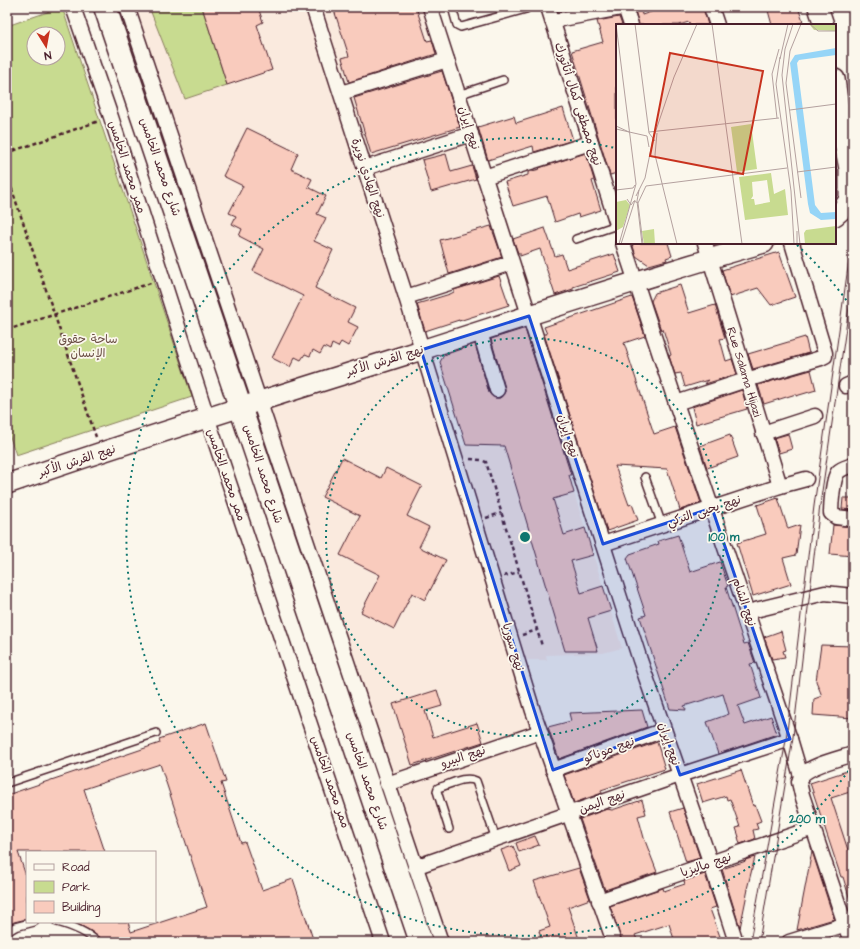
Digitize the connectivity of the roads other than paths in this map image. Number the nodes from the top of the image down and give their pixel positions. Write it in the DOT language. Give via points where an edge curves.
graph roads {
  1 [pos="73,7"];
  2 [pos="91,7"];
  3 [pos="106,7"];
  4 [pos="127,7"];
  5 [pos="313,7"];
  6 [pos="430,7"];
  7 [pos="452,7"];
  8 [pos="502,7"];
  9 [pos="548,7"];
  10 [pos="626,7"];
  11 [pos="711,7"];
  12 [pos="818,7"];
  13 [pos="526,9"];
  14 [pos="504,15"];
  15 [pos="552,21"];
  16 [pos="631,24"];
  17 [pos="717,24"];
  18 [pos="824,24"];
  19 [pos="447,60"];
  20 [pos="503,80"];
  21 [pos="836,84"];
  22 [pos="341,93"];
  23 [pos="458,95"];
  24 [pos="471,134"];
  25 [pos="590,143"];
  26 [pos="848,143"];
  27 [pos="365,168"];
  28 [pos="484,177"];
  29 [pos="836,215"];
  30 [pos="853,215"];
  31 [pos="836,220"];
  32 [pos="616,221"];
  33 [pos="616,224"];
  34 [pos="576,239"];
  35 [pos="623,244"];
  36 [pos="757,244"];
  37 [pos="792,244"];
  38 [pos="707,251"];
  39 [pos="511,263"];
  40 [pos="636,281"];
  41 [pos="406,297"];
  42 [pos="529,316"];
  43 [pos="480,332"];
  44 [pos="422,350"];
  45 [pos="746,380"];
  46 [pos="497,390"];
  47 [pos="676,403"];
  48 [pos="242,406"];
  49 [pos="815,416"];
  50 [pos="207,417"];
  51 [pos="763,433"];
  52 [pos="853,465"];
  53 [pos="645,477"];
  54 [pos="806,479"];
  55 [pos="7,484"];
  56 [pos="780,486"];
  57 [pos="712,508"];
  58 [pos="853,518"];
  59 [pos="662,525"];
  60 [pos="603,544"];
  61 [pos="853,596"];
  62 [pos="748,612"];
  63 [pos="664,730"];
  64 [pos="540,732"];
  65 [pos="156,733"];
  66 [pos="790,739"];
  67 [pos="853,754"];
  68 [pos="553,770"];
  69 [pos="680,775"];
  70 [pos="801,776"];
  71 [pos="7,783"];
  72 [pos="387,784"];
  73 [pos="570,814"];
  74 [pos="449,828"];
  75 [pos="813,828"];
  76 [pos="496,839"];
  77 [pos="711,864"];
  78 [pos="415,867"];
  79 [pos="599,902"];
  80 [pos="30,923"];
  81 [pos="60,923"];
  82 [pos="849,923"];
  83 [pos="7,932"];
  84 [pos="97,942"];
  85 [pos="383,942"];
  86 [pos="406,942"];
  87 [pos="421,942"];
  88 [pos="441,942"];
  89 [pos="614,942"];
  90 [pos="736,942"];
  91 [pos="789,942"];
  92 [pos="851,942"];
  1 -- 50 [label="street, ممر محمد الخامس"];
  2 -- 48 [label="main road, شارع محمد الخامس"];
  3 -- 48 [label="main road, شارع محمد الخامس"];
  4 -- 48 [label="street, شارع محمد الخامس"];
  5 -- 22 [label="street, نهج الهادي نويرة"];
  6 -- 19 [label="street, نهج إيران"];
  7 -- 14 [label="lane" via="457,25 461,27"];
  8 -- 14 [label="lane"];
  9 -- 15 [label="street, نهج مصطفى كمال أتاتورك"];
  10 -- 15 [label="street"];
  10 -- 16 [label="street"];
  11 -- 17 [label="street"];
  12 -- 18 [label="main road"];
  13 -- 14 [label="lane"];
  15 -- 25 [label="street, نهج مصطفى كمال أتاتورك"];
  19 -- 22 [label="street"];
  19 -- 23 [label="street, نهج إيران"];
  20 -- 23 [label="lane"];
  21 -- 26 [label="main road"];
  22 -- 27 [label="street, نهج الهادي نويرة"];
  23 -- 24 [label="street, نهج إيران"];
  24 -- 27 [label="street"];
  24 -- 28 [label="street, نهج إيران"];
  25 -- 28 [label="street"];
  25 -- 32 [label="street, نهج مصطفى كمال أتاتورك"];
  26 -- 29 [label="main road" via="849,199"];
  27 -- 41 [label="street, نهج الهادي نويرة"];
  28 -- 39 [label="street, نهج إيران"];
  30 -- 31 [label="main road"];
  33 -- 34 [label="lane"];
  35 -- 40 [label="street"];
  36 -- 38 [label="main road, نهج القرش الأكبر"];
  37 -- 45 [label="street" via="825,356"];
  38 -- 40 [label="main road, نهج القرش الأكبر"];
  38 -- 45 [label="street, Rue Salama Hijazi"];
  39 -- 41 [label="street"];
  39 -- 42 [label="street, نهج إيران"];
  40 -- 42 [label="main road, نهج القرش الأكبر"];
  40 -- 47 [label="street, نهج الشام"];
  41 -- 44 [label="street, نهج الهادي نويرة"];
  42 -- 43 [label="main road, نهج القرش الأكبر"];
  42 -- 60 [label="street, نهج إيران"];
  43 -- 44 [label="main road, نهج القرش الأكبر"];
  43 -- 46 [label="street"];
  44 -- 48 [label="main road, نهج القرش الأكبر"];
  44 -- 64 [label="street, نهج سوريا"];
  45 -- 47 [label="street"];
  45 -- 51 [label="street, Rue Salama Hijazi"];
  47 -- 57 [label="street, نهج الشام"];
  48 -- 50 [label="main road, نهج القرش الأكبر"];
  48 -- 72 [label="street, شارع محمد الخامس"];
  48 -- 86 [label="main road, شارع محمد الخامس"];
  48 -- 87 [label="main road, شارع محمد الخامس"];
  49 -- 51 [label="street"];
  50 -- 55 [label="main road, نهج القرش الأكبر"];
  50 -- 85 [label="street, ممر محمد الخامس"];
  51 -- 56 [label="street, Rue Salama Hijazi"];
  52 -- 58 [label="street" via="842,469 835,478 831,513 836,517"];
  53 -- 59 [label="lane"];
  54 -- 56 [label="street, نهج يحيى التركي"];
  56 -- 57 [label="street, نهج يحيى التركي"];
  57 -- 59 [label="street, نهج يحيى التركي"];
  57 -- 62 [label="street, نهج الشام"];
  59 -- 60 [label="street, نهج يحيى التركي"];
  60 -- 63 [label="street, نهج إيران"];
  61 -- 62 [label="street" via="825,593"];
  62 -- 66 [label="street, نهج الشام"];
  63 -- 68 [label="street, نهج موناكو"];
  63 -- 69 [label="street, نهج إيران"];
  64 -- 68 [label="street, نهج سوريا"];
  64 -- 72 [label="street, نهج البيرو"];
  65 -- 71 [label="lane"];
  66 -- 69 [label="street, نهج اليمن"];
  66 -- 70 [label="street, نهج الشام"];
  67 -- 70 [label="street" via="817,766"];
  68 -- 73 [label="street, نهج سوريا"];
  69 -- 73 [label="street, نهج اليمن"];
  69 -- 77 [label="street, نهج إيران"];
  70 -- 75 [label="street, نهج الشام" via="800,787"];
  72 -- 78 [label="street, شارع محمد الخامس"];
  73 -- 76 [label="street, نهج اليمن"];
  73 -- 79 [label="street, نهج سوريا"];
  74 -- 76 [label="lane" via="438,788 472,779 476,781"];
  75 -- 77 [label="street, نهج ماليزيا"];
  75 -- 82 [label="street, نهج الشام"];
  76 -- 78 [label="street, نهج اليمن"];
  77 -- 79 [label="street, نهج ماليزيا"];
  77 -- 90 [label="street, نهج إيران"];
  78 -- 88 [label="street, شارع محمد الخامس"];
  79 -- 89 [label="street, نهج سوريا"];
  80 -- 83 [label="lane"];
  81 -- 84 [label="lane" via="74,927"];
  82 -- 91 [label="street"];
  82 -- 92 [label="street, نهج الشام"];
}
